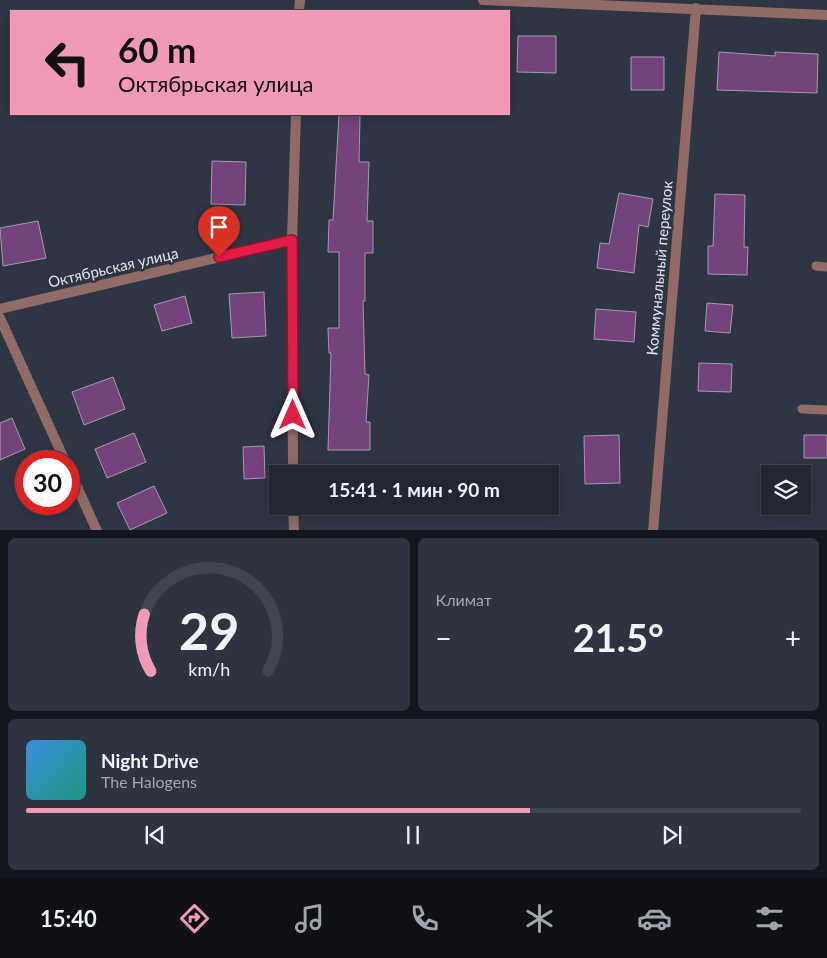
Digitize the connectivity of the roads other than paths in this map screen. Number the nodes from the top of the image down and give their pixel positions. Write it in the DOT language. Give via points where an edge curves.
graph roads {
  1 [pos="483,0"];
  2 [pos="696,8"];
  3 [pos="827,15"];
  4 [pos="296,115"];
  5 [pos="292,240"];
  6 [pos="816,266"];
  7 [pos="827,267"];
  8 [pos="0,309"];
  9 [pos="0,318"];
  10 [pos="802,409"];
  11 [pos="827,410"];
  12 [pos="60,450"];
  13 [pos="293,465"];
  14 [pos="80,494"];
  15 [pos="293,515"];
  16 [pos="96,530"];
  17 [pos="294,530"];
  18 [pos="653,530"];
  1 -- 2 [label="street"];
  2 -- 3 [label="street"];
  2 -- 18 [label="street, Коммунальный переулок"];
  4 -- 5 [label="street"];
  5 -- 8 [label="street, Октябрьская улица"];
  5 -- 13 [label="street"];
  6 -- 7 [label="lane"];
  9 -- 12 [label="street"];
  10 -- 11 [label="lane"];
  14 -- 16 [label="street"];
  15 -- 17 [label="street"];
}
